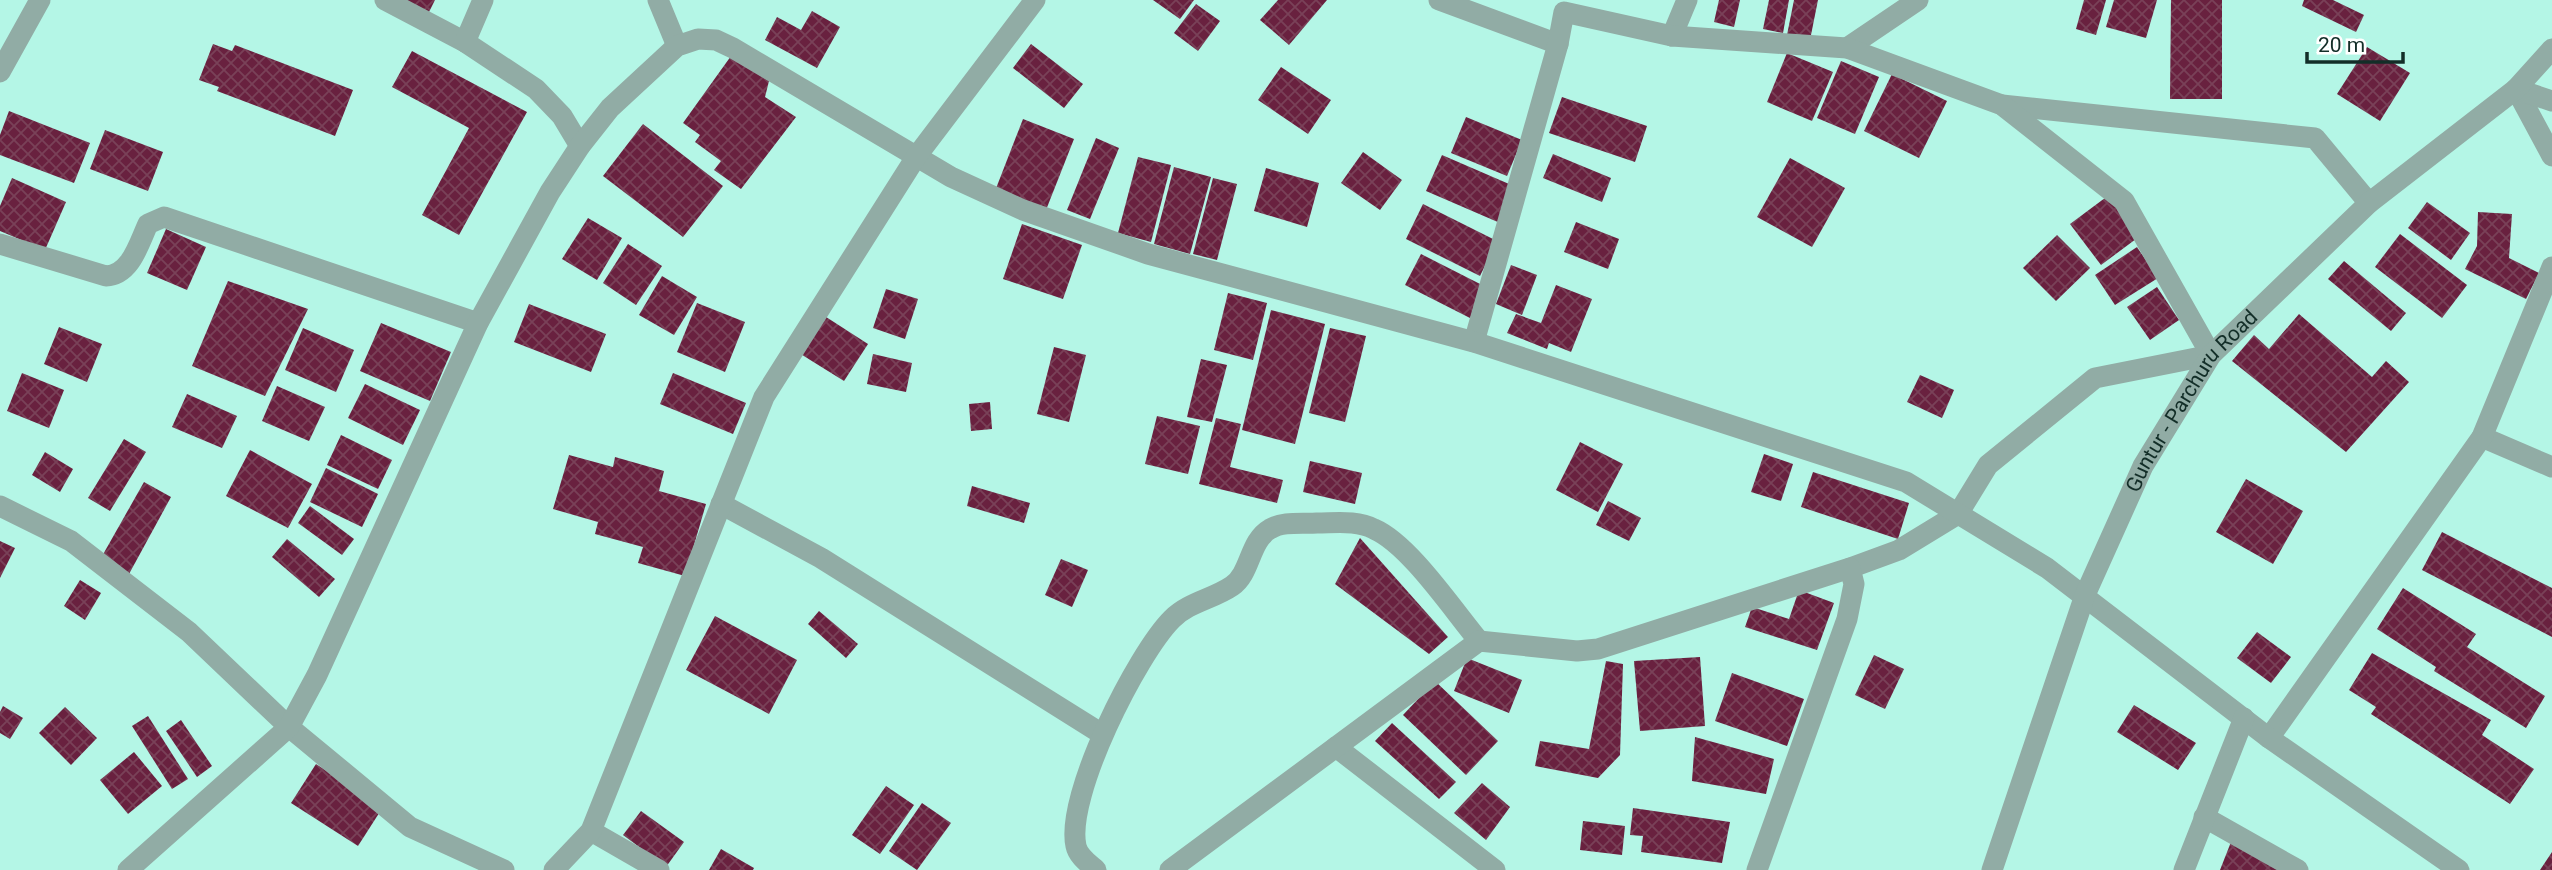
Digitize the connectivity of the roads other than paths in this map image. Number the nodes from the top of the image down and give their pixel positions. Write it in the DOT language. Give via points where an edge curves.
graph roads {
  1 [pos="40,0"];
  2 [pos="385,0"];
  3 [pos="482,0"];
  4 [pos="658,0"];
  5 [pos="1035,0"];
  6 [pos="1439,0"];
  7 [pos="1687,0"];
  8 [pos="1918,0"];
  9 [pos="1672,36"];
  10 [pos="465,42"];
  11 [pos="1558,44"];
  12 [pos="677,46"];
  13 [pos="1847,48"];
  14 [pos="2552,49"];
  15 [pos="0,72"];
  16 [pos="2516,89"];
  17 [pos="2552,101"];
  18 [pos="2002,105"];
  19 [pos="580,146"];
  20 [pos="2552,156"];
  21 [pos="916,157"];
  22 [pos="2369,203"];
  23 [pos="0,244"];
  24 [pos="2552,267"];
  25 [pos="478,323"];
  26 [pos="1475,342"];
  27 [pos="2211,355"];
  28 [pos="2482,437"];
  29 [pos="2552,467"];
  30 [pos="721,504"];
  31 [pos="0,506"];
  32 [pos="1958,513"];
  33 [pos="1850,568"];
  34 [pos="2085,595"];
  35 [pos="1479,641"];
  36 [pos="2244,718"];
  37 [pos="289,727"];
  38 [pos="1101,734"];
  39 [pos="2269,738"];
  40 [pos="1336,747"];
  41 [pos="2204,817"];
  42 [pos="591,831"];
  43 [pos="1993,869"];
  44 [pos="128,870"];
  45 [pos="504,870"];
  46 [pos="554,870"];
  47 [pos="659,870"];
  48 [pos="1096,870"];
  49 [pos="1170,870"];
  50 [pos="1495,870"];
  51 [pos="1757,870"];
  52 [pos="2183,870"];
  53 [pos="2298,870"];
  54 [pos="2459,870"];
  1 -- 15 [label="street"];
  2 -- 10 [label="street"];
  3 -- 10 [label="street"];
  4 -- 12 [label="street"];
  5 -- 21 [label="street"];
  6 -- 11 [label="street"];
  7 -- 9 [label="street"];
  8 -- 13 [label="street"];
  9 -- 11 [label="street" via="1564,12"];
  9 -- 13 [label="street"];
  10 -- 19 [label="street" via="548,100"];
  11 -- 26 [label="street"];
  12 -- 19 [label="street" via="610,108"];
  12 -- 21 [label="street" via="698,38 716,40"];
  13 -- 18 [label="street"];
  14 -- 16 [label="street, Guntur - Parchuru Road"];
  16 -- 17 [label="street"];
  16 -- 20 [label="street"];
  16 -- 22 [label="street, Guntur - Parchuru Road"];
  18 -- 22 [label="street" via="2315,138"];
  18 -- 27 [label="street" via="2124,201"];
  19 -- 25 [label="street"];
  21 -- 26 [label="street" via="1023,210 1148,254"];
  21 -- 30 [label="street" via="764,397"];
  22 -- 27 [label="street, Guntur - Parchuru Road"];
  23 -- 25 [label="street" via="106,276 116,275 127,266 148,224 164,217"];
  24 -- 28 [label="street"];
  25 -- 37 [label="street"];
  26 -- 32 [label="street" via="1879,471 1919,488"];
  27 -- 32 [label="street" via="2095,378 1988,464"];
  27 -- 34 [label="street, Guntur - Parchuru Road" via="2143,466"];
  28 -- 29 [label="street"];
  28 -- 39 [label="street"];
  30 -- 38 [label="street" via="821,558"];
  30 -- 42 [label="street"];
  31 -- 37 [label="street" via="71,541 190,632"];
  32 -- 33 [label="street" via="1899,550"];
  32 -- 34 [label="street"];
  33 -- 35 [label="street" via="1598,649"];
  33 -- 51 [label="street" via="1854,584 1847,619"];
  34 -- 36 [label="street"];
  34 -- 43 [label="street, Guntur - Parchuru Road"];
  35 -- 38 [label="street" via="1389,537 1355,523 1286,524 1269,529 1258,541 1233,586 1172,619"];
  35 -- 40 [label="street"];
  36 -- 39 [label="street"];
  36 -- 41 [label="street"];
  37 -- 44 [label="street"];
  37 -- 45 [label="street" via="410,827"];
  38 -- 48 [label="street" via="1075,834 1076,848"];
  39 -- 54 [label="street"];
  40 -- 49 [label="street"];
  40 -- 50 [label="street"];
  41 -- 52 [label="street"];
  41 -- 53 [label="street"];
  42 -- 46 [label="street"];
  42 -- 47 [label="street"];
}
